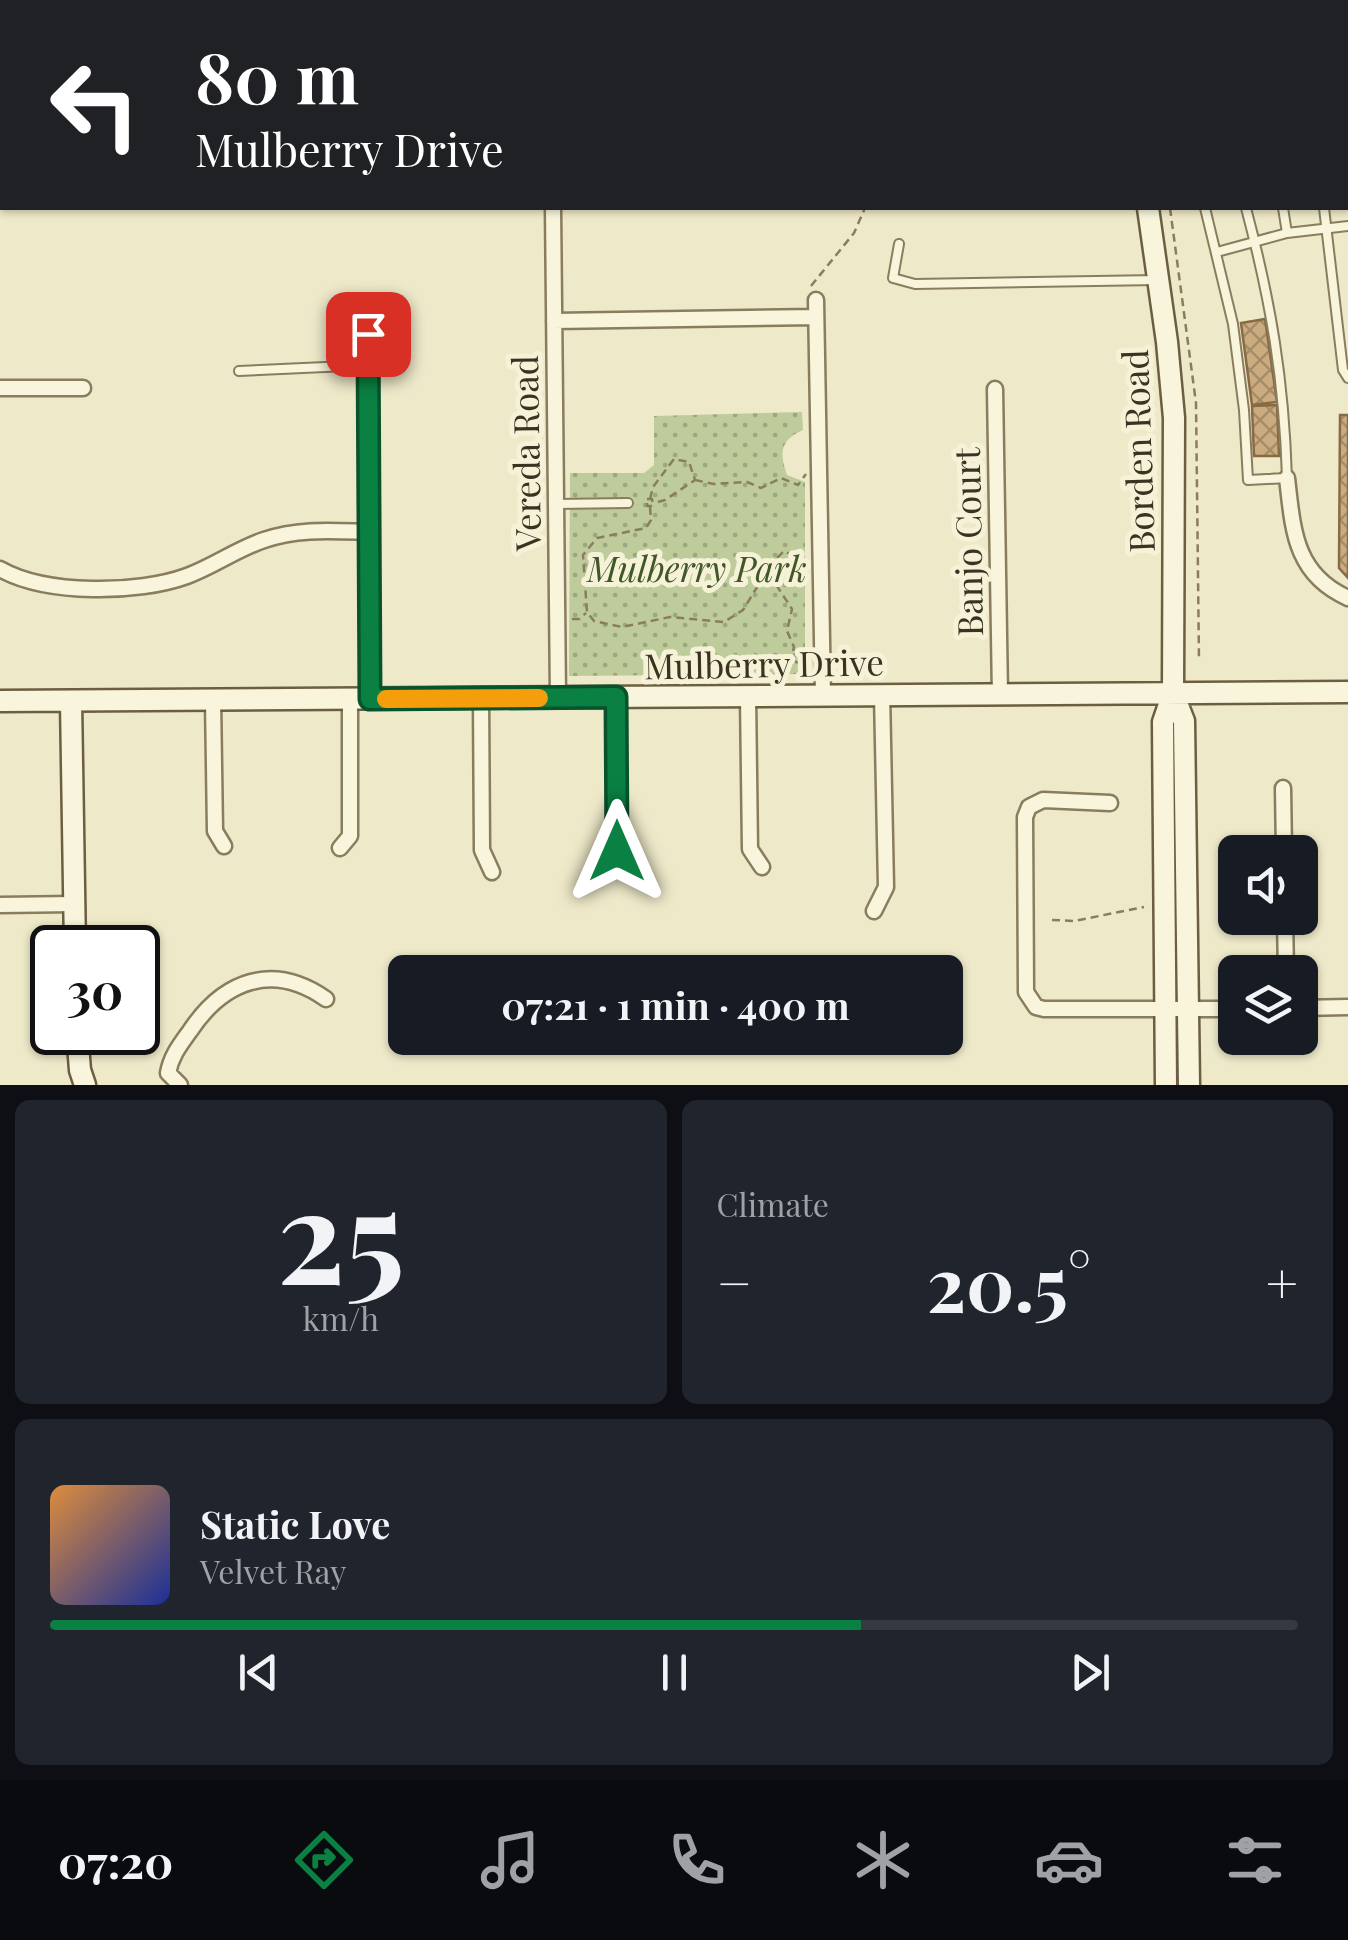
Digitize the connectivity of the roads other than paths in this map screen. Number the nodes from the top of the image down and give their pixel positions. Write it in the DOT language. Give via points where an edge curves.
graph roads {
  1 [pos="552,210"];
  2 [pos="1148,210"];
  3 [pos="1206,210"];
  4 [pos="1247,210"];
  5 [pos="1283,210"];
  6 [pos="1324,210"];
  7 [pos="1348,226"];
  8 [pos="1328,230"];
  9 [pos="1287,233"];
  10 [pos="1255,242"];
  11 [pos="900,244"];
  12 [pos="1216,252"];
  13 [pos="1159,280"];
  14 [pos="812,296"];
  15 [pos="368,304"];
  16 [pos="816,317"];
  17 [pos="554,321"];
  18 [pos="368,365"];
  19 [pos="239,370"];
  20 [pos="1348,378"];
  21 [pos="0,388"];
  22 [pos="83,388"];
  23 [pos="995,389"];
  24 [pos="1287,478"];
  25 [pos="628,502"];
  26 [pos="556,504"];
  27 [pos="370,532"];
  28 [pos="0,569"];
  29 [pos="1348,598"];
  30 [pos="1348,692"];
  31 [pos="1173,693"];
  32 [pos="882,694"];
  33 [pos="1000,694"];
  34 [pos="748,696"];
  35 [pos="823,696"];
  36 [pos="616,697"];
  37 [pos="481,698"];
  38 [pos="558,698"];
  39 [pos="360,699"];
  40 [pos="72,700"];
  41 [pos="213,700"];
  42 [pos="0,701"];
  43 [pos="1283,788"];
  44 [pos="1110,803"];
  45 [pos="1284,835"];
  46 [pos="224,846"];
  47 [pos="340,848"];
  48 [pos="762,867"];
  49 [pos="607,870"];
  50 [pos="492,872"];
  51 [pos="74,904"];
  52 [pos="0,906"];
  53 [pos="874,911"];
  54 [pos="74,925"];
  55 [pos="326,999"];
  56 [pos="1348,1007"];
  57 [pos="1318,1008"];
  58 [pos="1218,1010"];
  59 [pos="1165,1011"];
  60 [pos="1188,1011"];
  61 [pos="79,1055"];
  62 [pos="85,1085"];
  63 [pos="180,1085"];
  64 [pos="1166,1085"];
  65 [pos="1188,1085"];
  1 -- 17 [label="street, Vereda Road"];
  2 -- 13 [label="main road, Borden Road"];
  3 -- 12 [label="lane"];
  4 -- 10 [label="lane"];
  5 -- 9 [label="lane"];
  6 -- 8 [label="lane"];
  7 -- 8 [label="lane"];
  8 -- 9 [label="lane"];
  8 -- 20 [label="lane"];
  9 -- 10 [label="lane"];
  10 -- 12 [label="lane"];
  10 -- 24 [label="lane" via="1274,318"];
  11 -- 13 [label="lane" via="893,278 914,284"];
  12 -- 24 [label="lane" via="1233,324 1248,480"];
  13 -- 31 [label="main road, Borden Road" via="1174,418"];
  14 -- 16 [label="street"];
  15 -- 18 [label="street"];
  16 -- 17 [label="street"];
  16 -- 35 [label="street"];
  17 -- 26 [label="street, Vereda Road"];
  18 -- 19 [label="lane"];
  18 -- 27 [label="street"];
  21 -- 22 [label="street"];
  23 -- 33 [label="street, Banjo Court"];
  24 -- 29 [label="street" via="1301,558"];
  25 -- 26 [label="lane"];
  26 -- 38 [label="street, Vereda Road"];
  27 -- 28 [label="street" via="304,530 144,586 65,588"];
  27 -- 39 [label="street"];
  30 -- 31 [label="main road, Mulberry Drive"];
  31 -- 33 [label="main road, Mulberry Drive"];
  31 -- 59 [label="main road, Borden Road" via="1163,722"];
  31 -- 60 [label="main road, Borden Road" via="1184,721"];
  32 -- 33 [label="main road, Mulberry Drive"];
  32 -- 35 [label="main road, Mulberry Drive"];
  32 -- 53 [label="street" via="886,886"];
  34 -- 35 [label="main road, Mulberry Drive"];
  34 -- 36 [label="main road, Mulberry Drive"];
  34 -- 48 [label="street" via="750,849"];
  36 -- 38 [label="main road, Mulberry Drive"];
  36 -- 49 [label="street" via="617,851"];
  37 -- 38 [label="main road, Mulberry Drive"];
  37 -- 39 [label="main road, Mulberry Drive"];
  37 -- 50 [label="street" via="482,850"];
  39 -- 41 [label="main road, Mulberry Drive"];
  39 -- 47 [label="street" via="350,836"];
  40 -- 41 [label="main road, Mulberry Drive"];
  40 -- 42 [label="main road, Mulberry Drive"];
  40 -- 51 [label="main road"];
  41 -- 46 [label="street" via="215,830"];
  43 -- 45 [label="street"];
  44 -- 59 [label="street" via="1043,800 1028,807 1026,992 1044,1009"];
  51 -- 52 [label="street"];
  51 -- 54 [label="main road"];
  55 -- 63 [label="street" via="278,978 238,984 205,1008 170,1060 168,1073"];
  56 -- 57 [label="street"];
  58 -- 60 [label="street"];
  59 -- 60 [label="street"];
  59 -- 64 [label="main road, Borden Road"];
  60 -- 65 [label="main road, Borden Road"];
  61 -- 62 [label="main road"];
}
